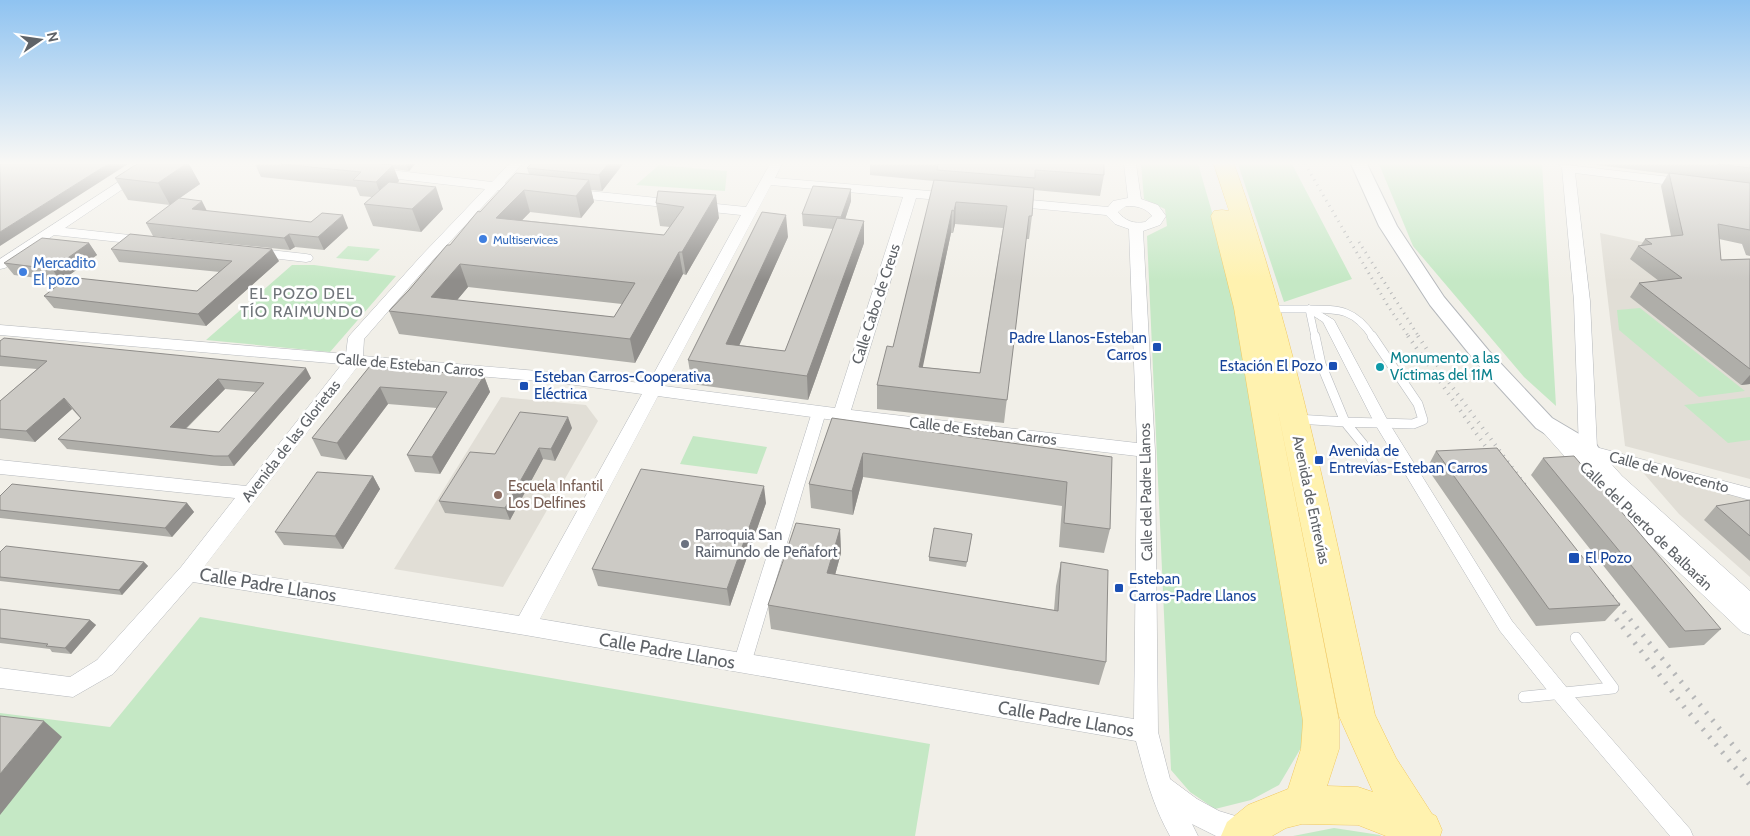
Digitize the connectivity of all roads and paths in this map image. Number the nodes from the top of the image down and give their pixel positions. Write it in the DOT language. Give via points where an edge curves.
graph roads {
  1 [pos="95,203"];
  2 [pos="479,203"];
  3 [pos="663,203"];
  4 [pos="756,203"];
  5 [pos="909,203"];
  6 [pos="1020,203"];
  7 [pos="1127,203"];
  8 [pos="1139,203"];
  9 [pos="1219,203"];
  10 [pos="1237,203"];
  11 [pos="1377,203"];
  12 [pos="1570,203"];
  13 [pos="1111,211"];
  14 [pos="751,212"];
  15 [pos="1136,227"];
  16 [pos="52,231"];
  17 [pos="157,242"];
  18 [pos="234,250"];
  19 [pos="306,258"];
  20 [pos="0,265"];
  21 [pos="1257,308"];
  22 [pos="1308,309"];
  23 [pos="0,330"];
  24 [pos="354,360"];
  25 [pos="654,390"];
  26 [pos="819,412"];
  27 [pos="841,414"];
  28 [pos="1294,419"];
  29 [pos="1344,422"];
  30 [pos="1544,423"];
  31 [pos="1382,424"];
  32 [pos="1588,450"];
  33 [pos="1146,451"];
  34 [pos="0,467"];
  35 [pos="1378,471"];
  36 [pos="250,493"];
  37 [pos="1750,494"];
  38 [pos="188,573"];
  39 [pos="1750,604"];
  40 [pos="525,626"];
  41 [pos="1750,626"];
  42 [pos="1576,638"];
  43 [pos="742,664"];
  44 [pos="0,678"];
  45 [pos="1561,694"];
  46 [pos="1524,697"];
  47 [pos="1146,732"];
  48 [pos="1160,786"];
  49 [pos="1302,805"];
  50 [pos="1424,832"];
  51 [pos="1244,833"];
  52 [pos="1185,836"];
  53 [pos="1683,836"];
  1 -- 16 [label="street"];
  2 -- 24 [label="street, Avenida de las Glorietas" via="356,338"];
  3 -- 14 [label="street"];
  4 -- 14 [label="street"];
  5 -- 27 [label="street, Calle Cabo de Creus"];
  6 -- 13 [label="street"];
  7 -- 13 [label="street" via="1118,204"];
  8 -- 15 [label="street" via="1151,207 1159,216 1153,224"];
  9 -- 21 [label="main road, Avenida de Entrevías"];
  10 -- 21 [label="main road, Avenida de Entrevías"];
  11 -- 30 [label="street, Calle del Puerto de Balbarán" via="1388,226 1437,301"];
  12 -- 32 [label="street, Calle del Puerto de Balbarán" via="1582,301"];
  13 -- 15 [label="street" via="1118,221"];
  14 -- 25 [label="street"];
  15 -- 33 [label="street, Calle del Padre Llanos"];
  16 -- 17 [label="street"];
  16 -- 20 [label="street"];
  18 -- 19 [label="street"];
  21 -- 22 [label="lane"];
  21 -- 28 [label="main road, Avenida de Entrevías"];
  21 -- 49 [label="main road, Avenida de Entrevías" via="1321,721 1320,749"];
  22 -- 29 [label="lane" via="1321,364"];
  22 -- 31 [label="street" via="1328,320"];
  22 -- 31 [label="lane" via="1347,312 1362,322 1418,404 1423,420 1413,424"];
  23 -- 24 [label="street, Calle de Esteban Carros"];
  24 -- 25 [label="street, Calle de Esteban Carros" via="561,378"];
  24 -- 36 [label="street, Avenida de las Glorietas"];
  25 -- 26 [label="street, Calle de Esteban Carros"];
  25 -- 40 [label="street"];
  26 -- 27 [label="street, Calle de Esteban Carros"];
  26 -- 43 [label="street"];
  27 -- 33 [label="street, Calle de Esteban Carros"];
  28 -- 29 [label="lane"];
  28 -- 50 [label="main road, Avenida de Entrevías" via="1357,716 1382,771"];
  29 -- 31 [label="lane"];
  29 -- 35 [label="lane" via="1363,444"];
  30 -- 32 [label="street, Calle del Puerto de Balbarán"];
  30 -- 41 [label="street, Calle del Puerto de Balbarán" via="1615,500"];
  31 -- 45 [label="street" via="1506,626"];
  32 -- 37 [label="street, Calle de Novecento"];
  32 -- 39 [label="street, Calle del Puerto de Balbarán" via="1615,481"];
  33 -- 47 [label="street, Calle del Padre Llanos"];
  34 -- 36 [label="street"];
  36 -- 38 [label="street, Avenida de las Glorietas"];
  38 -- 40 [label="street, Calle Padre Llanos"];
  38 -- 44 [label="street, Avenida de las Glorietas" via="105,667 72,687"];
  40 -- 43 [label="street, Calle Padre Llanos"];
  42 -- 45 [label="lane" via="1613,688"];
  43 -- 47 [label="street, Calle Padre Llanos"];
  45 -- 46 [label="lane"];
  45 -- 53 [label="street"];
  47 -- 48 [label="street, Calle del Padre Llanos"];
  48 -- 51 [label="street" via="1188,808 1215,823"];
  48 -- 52 [label="street, Calle del Padre Llanos" via="1169,810"];
  49 -- 50 [label="main road" via="1358,806"];
  49 -- 51 [label="main road" via="1262,819"];
}
